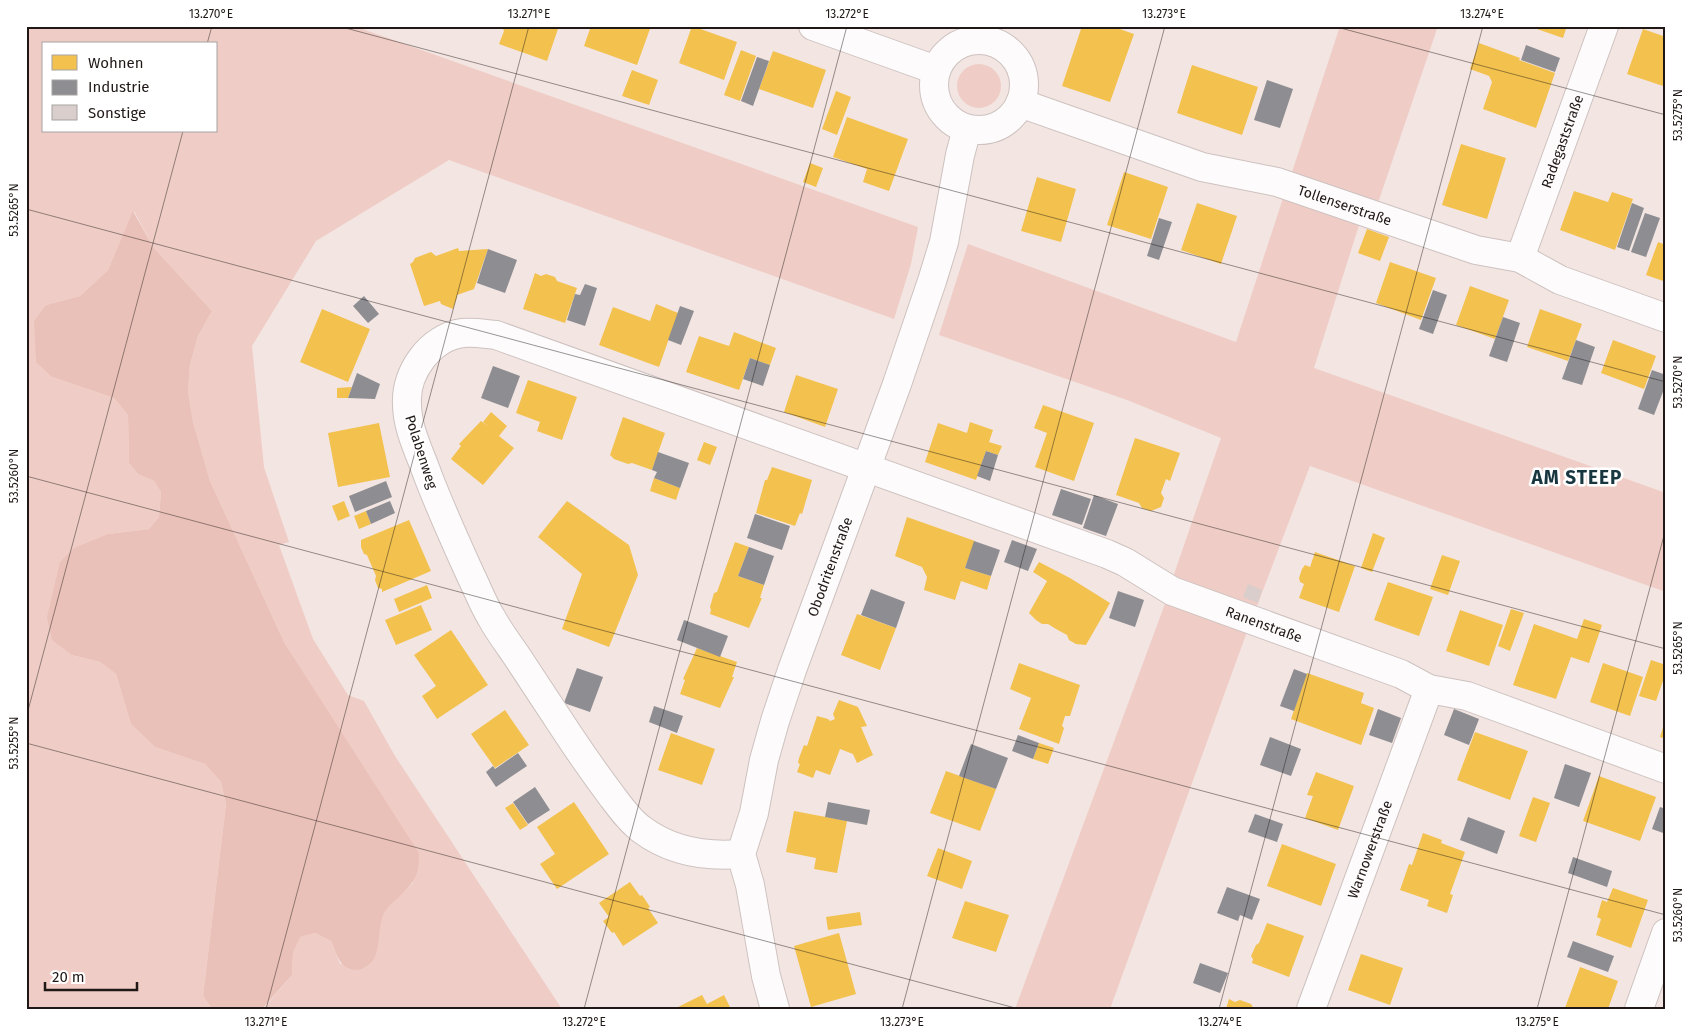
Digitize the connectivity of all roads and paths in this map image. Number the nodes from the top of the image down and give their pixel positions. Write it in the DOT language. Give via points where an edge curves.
graph roads {
  1 [pos="813,26"];
  2 [pos="1604,26"];
  3 [pos="999,35"];
  4 [pos="936,70"];
  5 [pos="1020,103"];
  6 [pos="967,129"];
  7 [pos="1520,258"];
  8 [pos="1666,318"];
  9 [pos="866,468"];
  10 [pos="1429,689"];
  11 [pos="1666,768"];
  12 [pos="741,854"];
  13 [pos="1666,933"];
  14 [pos="775,1009"];
  15 [pos="1311,1009"];
  16 [pos="1639,1009"];
  1 -- 4 [label="street"];
  2 -- 7 [label="street, Radegaststraße"];
  3 -- 4 [label="street" via="954,47"];
  3 -- 5 [label="street" via="1023,75 1024,90"];
  4 -- 6 [label="street" via="933,84 942,112 953,123"];
  5 -- 6 [label="street" via="1013,114 998,125 980,130"];
  5 -- 7 [label="street, Tollenserstraße" via="1202,166 1277,182 1476,250"];
  6 -- 9 [label="street, Obodritenstraße" via="944,242"];
  7 -- 8 [label="street, Tollenserstraße" via="1560,280"];
  9 -- 10 [label="street, Ranenstraße" via="1107,554 1172,591 1401,674"];
  9 -- 12 [label="street, Obodritenstraße" via="775,721"];
  9 -- 12 [label="street, Polabenweg" via="496,335 462,333 438,342 423,357 410,380 407,391 412,433 445,519 490,617 588,764 626,815 658,840 681,850 703,854"];
  10 -- 11 [label="street, Ranenstraße" via="1467,696"];
  10 -- 15 [label="street, Warnowerstraße"];
  12 -- 14 [label="street"];
  13 -- 16 [label="street"];
}
